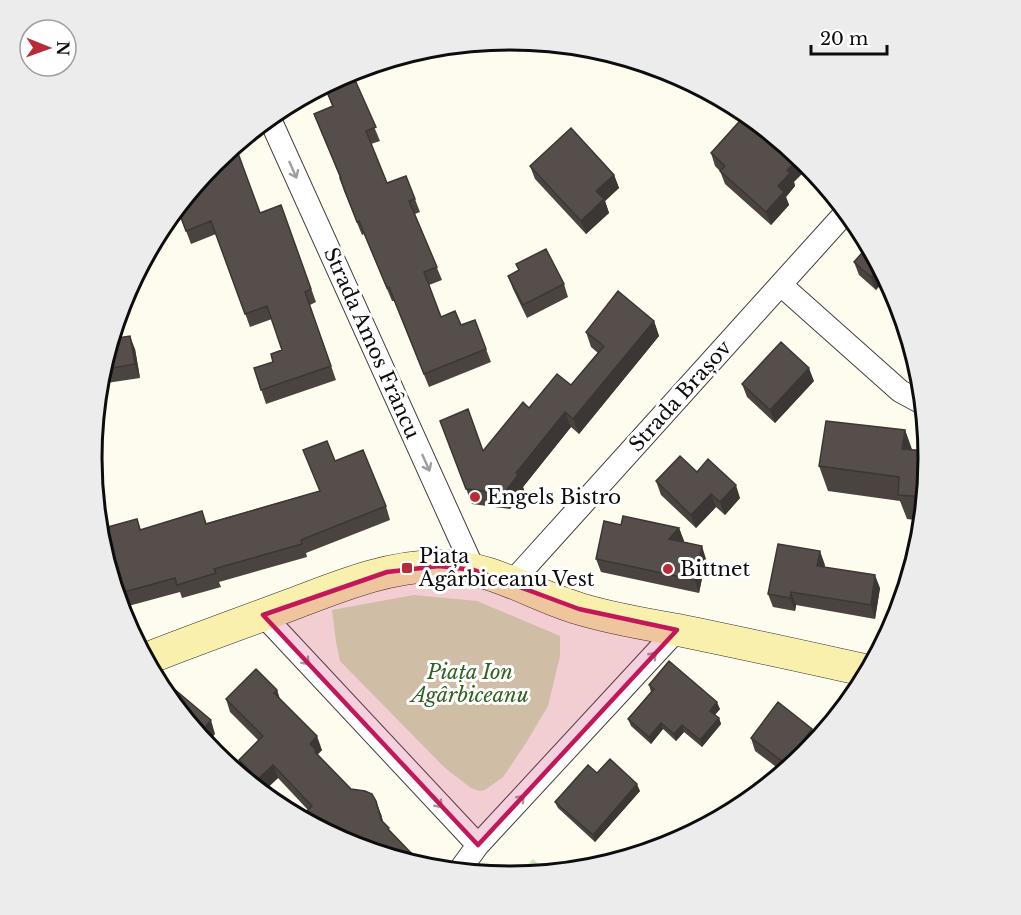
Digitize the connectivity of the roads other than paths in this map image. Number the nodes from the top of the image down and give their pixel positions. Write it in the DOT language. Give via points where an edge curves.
graph roads {
  1 [pos="273,126"];
  2 [pos="841,218"];
  3 [pos="781,285"];
  4 [pos="914,399"];
  5 [pos="474,570"];
  6 [pos="513,582"];
  7 [pos="263,615"];
  8 [pos="677,630"];
  9 [pos="155,658"];
  10 [pos="860,669"];
  11 [pos="478,845"];
  12 [pos="465,863"];
  1 -- 5 [label="street, Strada Amos Frâncu, one-way"];
  2 -- 3 [label="street, Strada Brașov"];
  3 -- 4 [label="street" via="900,391"];
  3 -- 6 [label="street, Strada Brașov"];
  5 -- 6 [label="main road"];
  5 -- 7 [label="main road" via="439,566 387,572"];
  6 -- 8 [label="main road" via="579,609"];
  7 -- 9 [label="main road"];
  7 -- 11 [label="street, one-way"];
  8 -- 10 [label="main road"];
  11 -- 8 [label="street, one-way"];
  11 -- 12 [label="street"];
}
